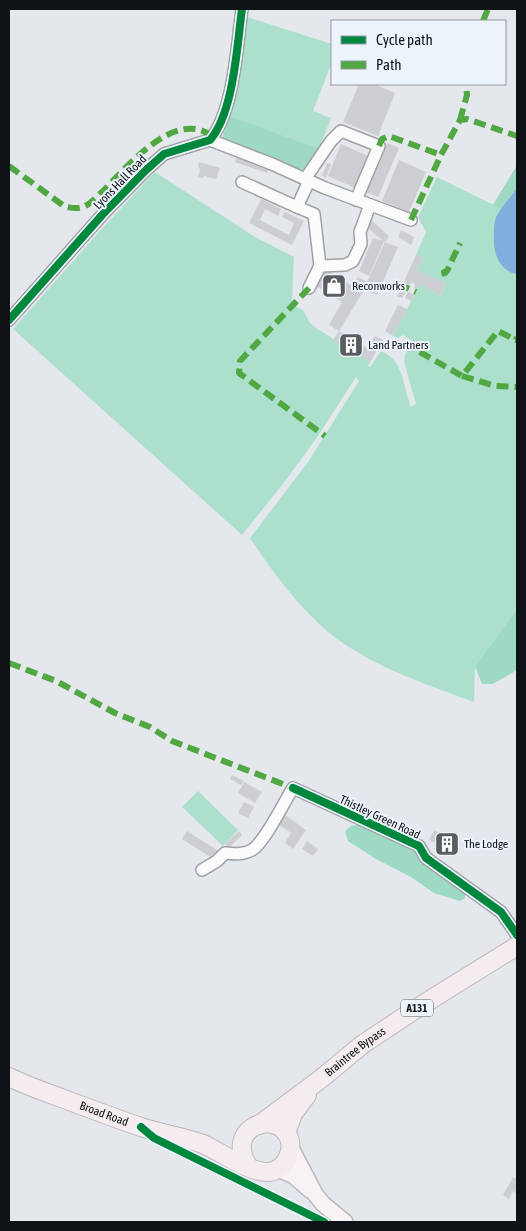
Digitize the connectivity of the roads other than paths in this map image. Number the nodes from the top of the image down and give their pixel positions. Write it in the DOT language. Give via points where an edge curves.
graph roads {
  1 [pos="242,9"];
  2 [pos="210,140"];
  3 [pos="307,180"];
  4 [pos="242,182"];
  5 [pos="356,200"];
  6 [pos="370,205"];
  7 [pos="297,207"];
  8 [pos="411,220"];
  9 [pos="320,266"];
  10 [pos="309,288"];
  11 [pos="9,320"];
  12 [pos="202,870"];
  13 [pos="517,935"];
  14 [pos="517,946"];
  15 [pos="9,1077"];
  16 [pos="322,1078"];
  17 [pos="259,1125"];
  18 [pos="244,1137"];
  19 [pos="288,1139"];
  20 [pos="204,1144"];
  21 [pos="249,1167"];
  22 [pos="278,1170"];
  23 [pos="315,1194"];
  24 [pos="345,1222"];
  1 -- 2 [label="street" via="228,100 220,126"];
  2 -- 3 [label="street"];
  2 -- 11 [label="street, Lyons Hall Road" via="164,154 144,171"];
  3 -- 5 [label="street"];
  3 -- 5 [label="street" via="341,131 379,146"];
  3 -- 7 [label="street"];
  4 -- 7 [label="street"];
  5 -- 6 [label="street"];
  6 -- 8 [label="street"];
  6 -- 9 [label="street" via="360,232 361,244 353,261 345,265"];
  7 -- 9 [label="street" via="314,214"];
  9 -- 10 [label="street"];
  12 -- 13 [label="street, Thistley Green Road" via="225,853 245,853 254,849 293,788 419,846 426,858 501,912"];
  14 -- 16 [label="highway, Braintree Bypass / A131" via="363,1044"];
  15 -- 20 [label="highway, Broad Road / A131" via="118,1119"];
  16 -- 17 [label="highway, Braintree Bypass / A131"];
  16 -- 19 [label="highway, Braintree Bypass / A131" via="293,1114"];
  17 -- 18 [label="highway, Broad Road / A131"];
  17 -- 19 [label="highway" via="272,1124"];
  18 -- 20 [label="highway, Broad Road / A131"];
  18 -- 21 [label="highway" via="241,1150"];
  19 -- 22 [label="highway, A131" via="289,1155"];
  19 -- 23 [label="main road, Broad Road"];
  20 -- 21 [label="highway, Broad Road / A131"];
  21 -- 22 [label="highway, Broad Road / A131" via="258,1171"];
  22 -- 23 [label="main road, Broad Road" via="294,1176"];
  23 -- 24 [label="main road, Broad Road"];
}
